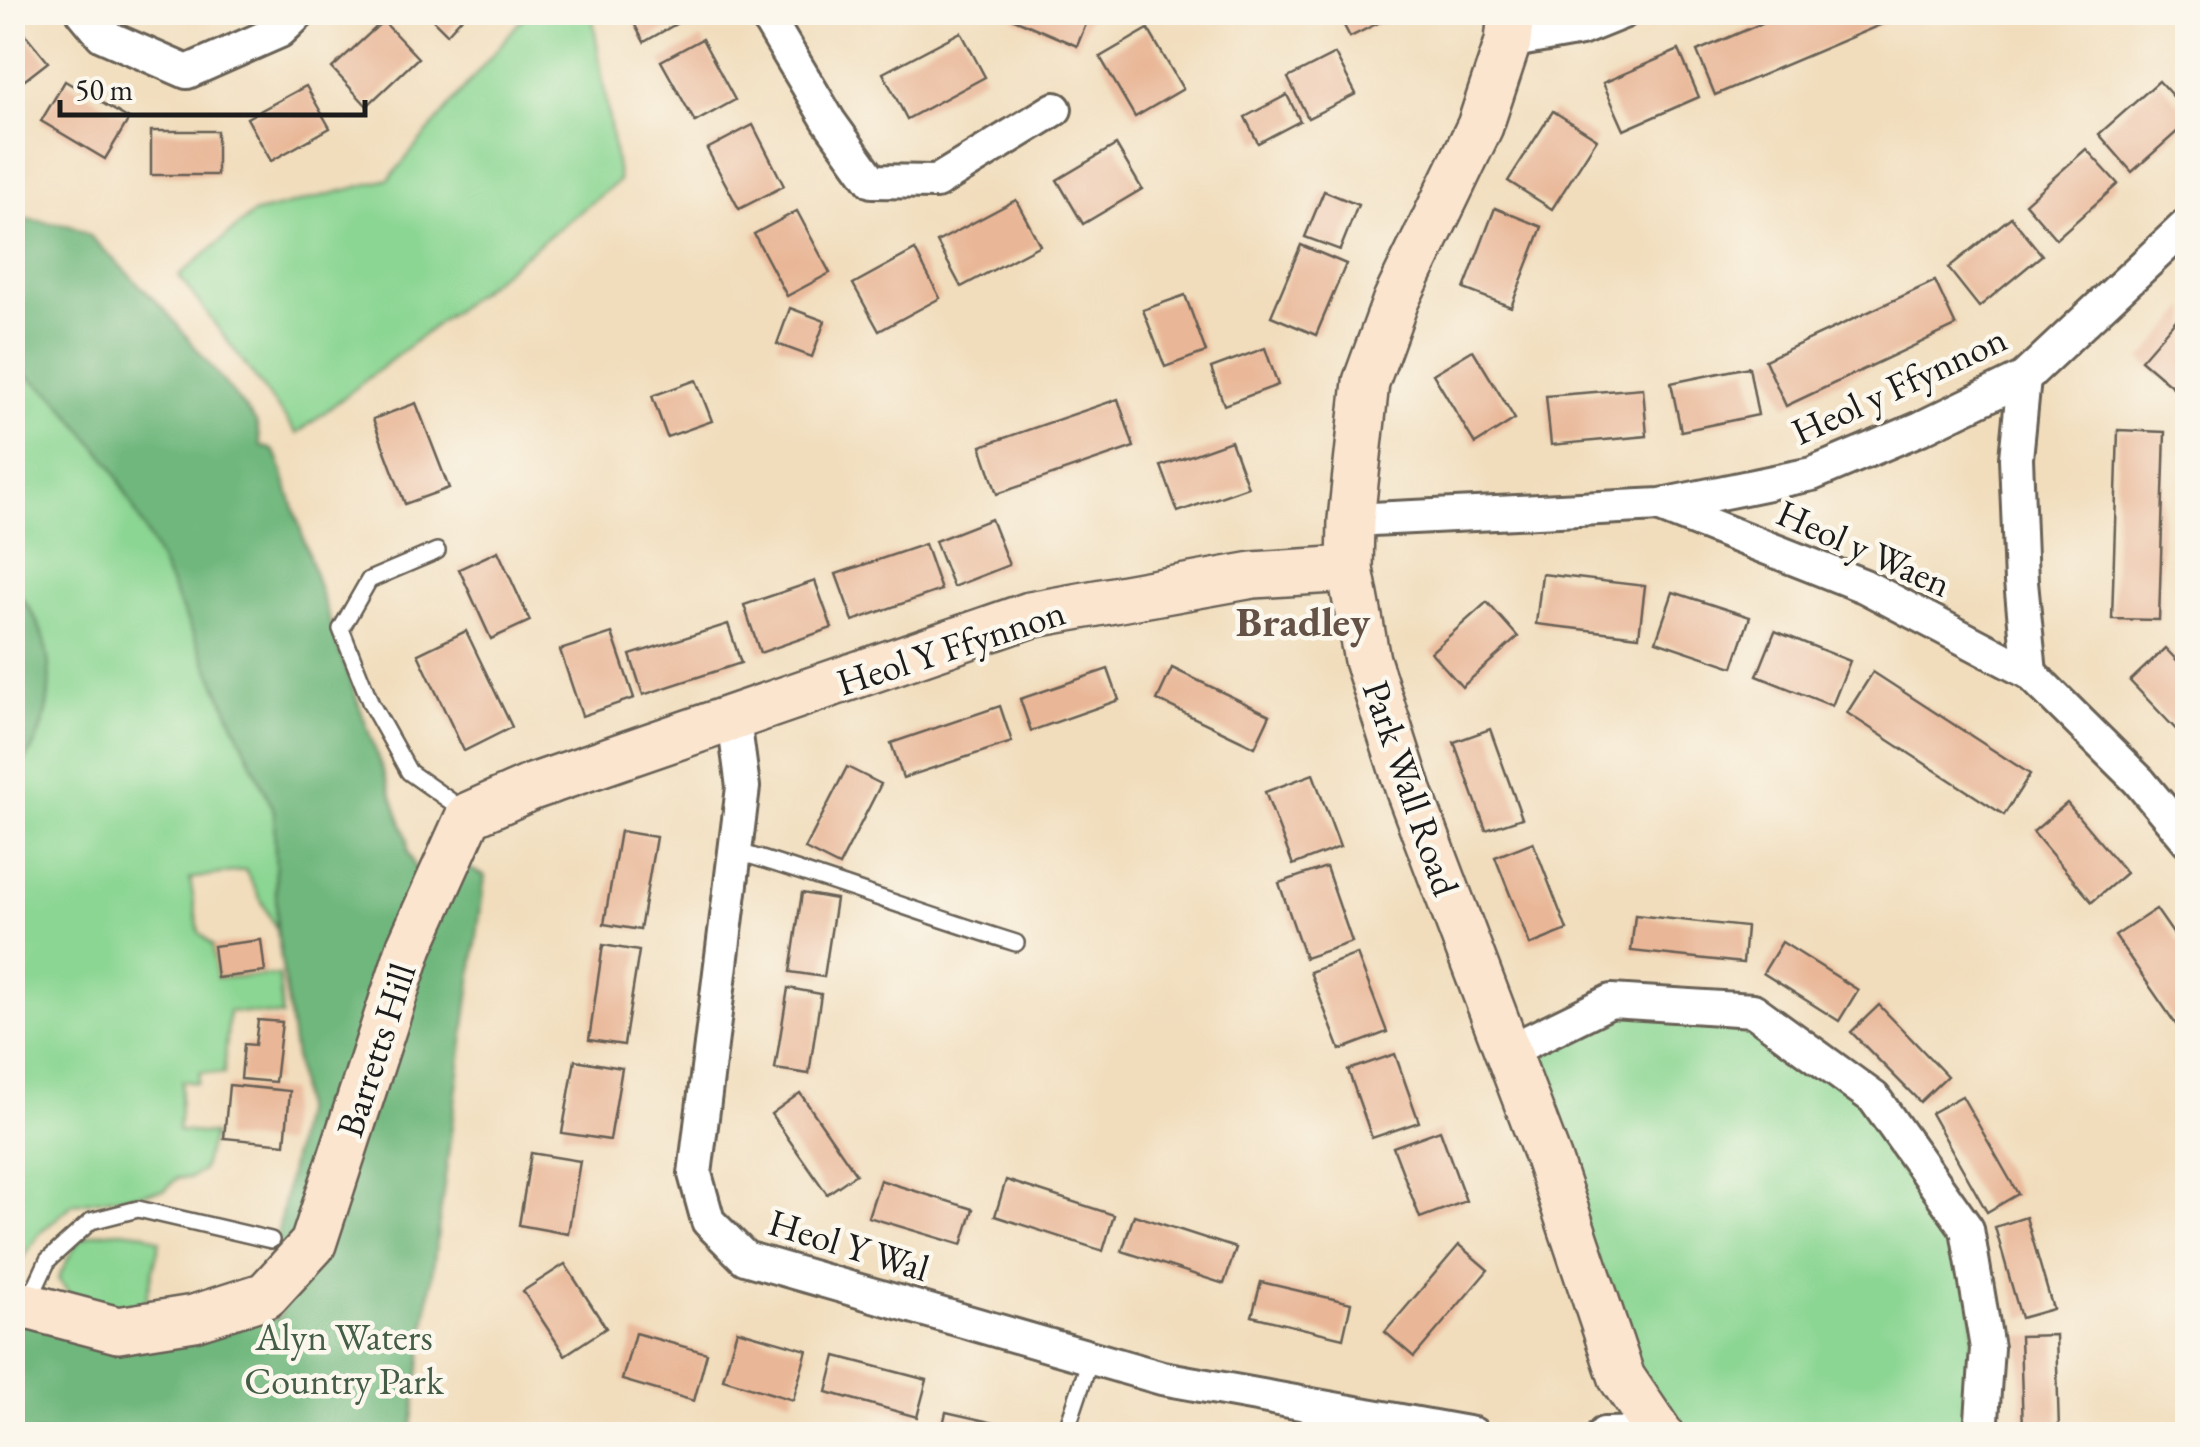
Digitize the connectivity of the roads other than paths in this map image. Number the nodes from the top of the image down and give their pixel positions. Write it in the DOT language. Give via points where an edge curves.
graph roads {
  1 [pos="83,12"];
  2 [pos="300,12"];
  3 [pos="764,12"];
  4 [pos="1624,12"];
  5 [pos="1510,27"];
  6 [pos="1039,110"];
  7 [pos="2188,224"];
  8 [pos="2024,378"];
  9 [pos="1661,506"];
  10 [pos="1351,520"];
  11 [pos="437,551"];
  12 [pos="1350,569"];
  13 [pos="2030,673"];
  14 [pos="734,720"];
  15 [pos="469,815"];
  16 [pos="2188,840"];
  17 [pos="735,851"];
  18 [pos="1016,943"];
  19 [pos="1506,1052"];
  20 [pos="271,1240"];
  21 [pos="20,1304"];
  22 [pos="1091,1357"];
  23 [pos="2188,1397"];
  24 [pos="1066,1434"];
  25 [pos="1473,1434"];
  26 [pos="1604,1434"];
  27 [pos="1660,1434"];
  28 [pos="1981,1434"];
  29 [pos="2184,1434"];
  1 -- 2 [label="street" via="102,36 187,72 280,31"];
  3 -- 6 [label="street" via="872,181 936,182"];
  4 -- 5 [label="street" via="1580,29"];
  5 -- 10 [label="street, Park Wall Road" via="1480,126 1396,300 1366,382"];
  7 -- 8 [label="street, Heol y Ffynnon"];
  8 -- 9 [label="street, Heol y Ffynnon" via="1812,474"];
  8 -- 13 [label="street" via="2016,458"];
  9 -- 10 [label="street, Heol y Ffynnon"];
  9 -- 13 [label="street, Heol y Waen" via="1864,586"];
  10 -- 12 [label="street, Park Wall Road"];
  11 -- 15 [label="lane" via="369,580 341,629 371,704 409,772"];
  12 -- 14 [label="street, Heol Y Ffynnon" via="1254,575 1030,614"];
  12 -- 19 [label="street, Park Wall Road" via="1379,698"];
  13 -- 16 [label="street, Heol y Waen" via="2099,738"];
  14 -- 15 [label="street" via="532,787"];
  14 -- 17 [label="street, Heol Y Wal" via="743,788"];
  15 -- 21 [label="street, Barretts Hill" via="410,946 313,1244 266,1295 194,1318 118,1330"];
  17 -- 18 [label="lane"];
  17 -- 22 [label="street, Heol Y Wal" via="695,1174 708,1221 745,1258"];
  19 -- 27 [label="street, Park Wall Road" via="1622,1378"];
  19 -- 28 [label="street" via="1611,1001 1754,1010 1874,1098 1967,1229 1987,1348"];
  20 -- 21 [label="lane" via="138,1209 91,1221 48,1260"];
  22 -- 24 [label="lane"];
  22 -- 25 [label="street, Heol Y Wal" via="1162,1378"];
  23 -- 29 [label="lane"];
  26 -- 27 [label="street"];
}
